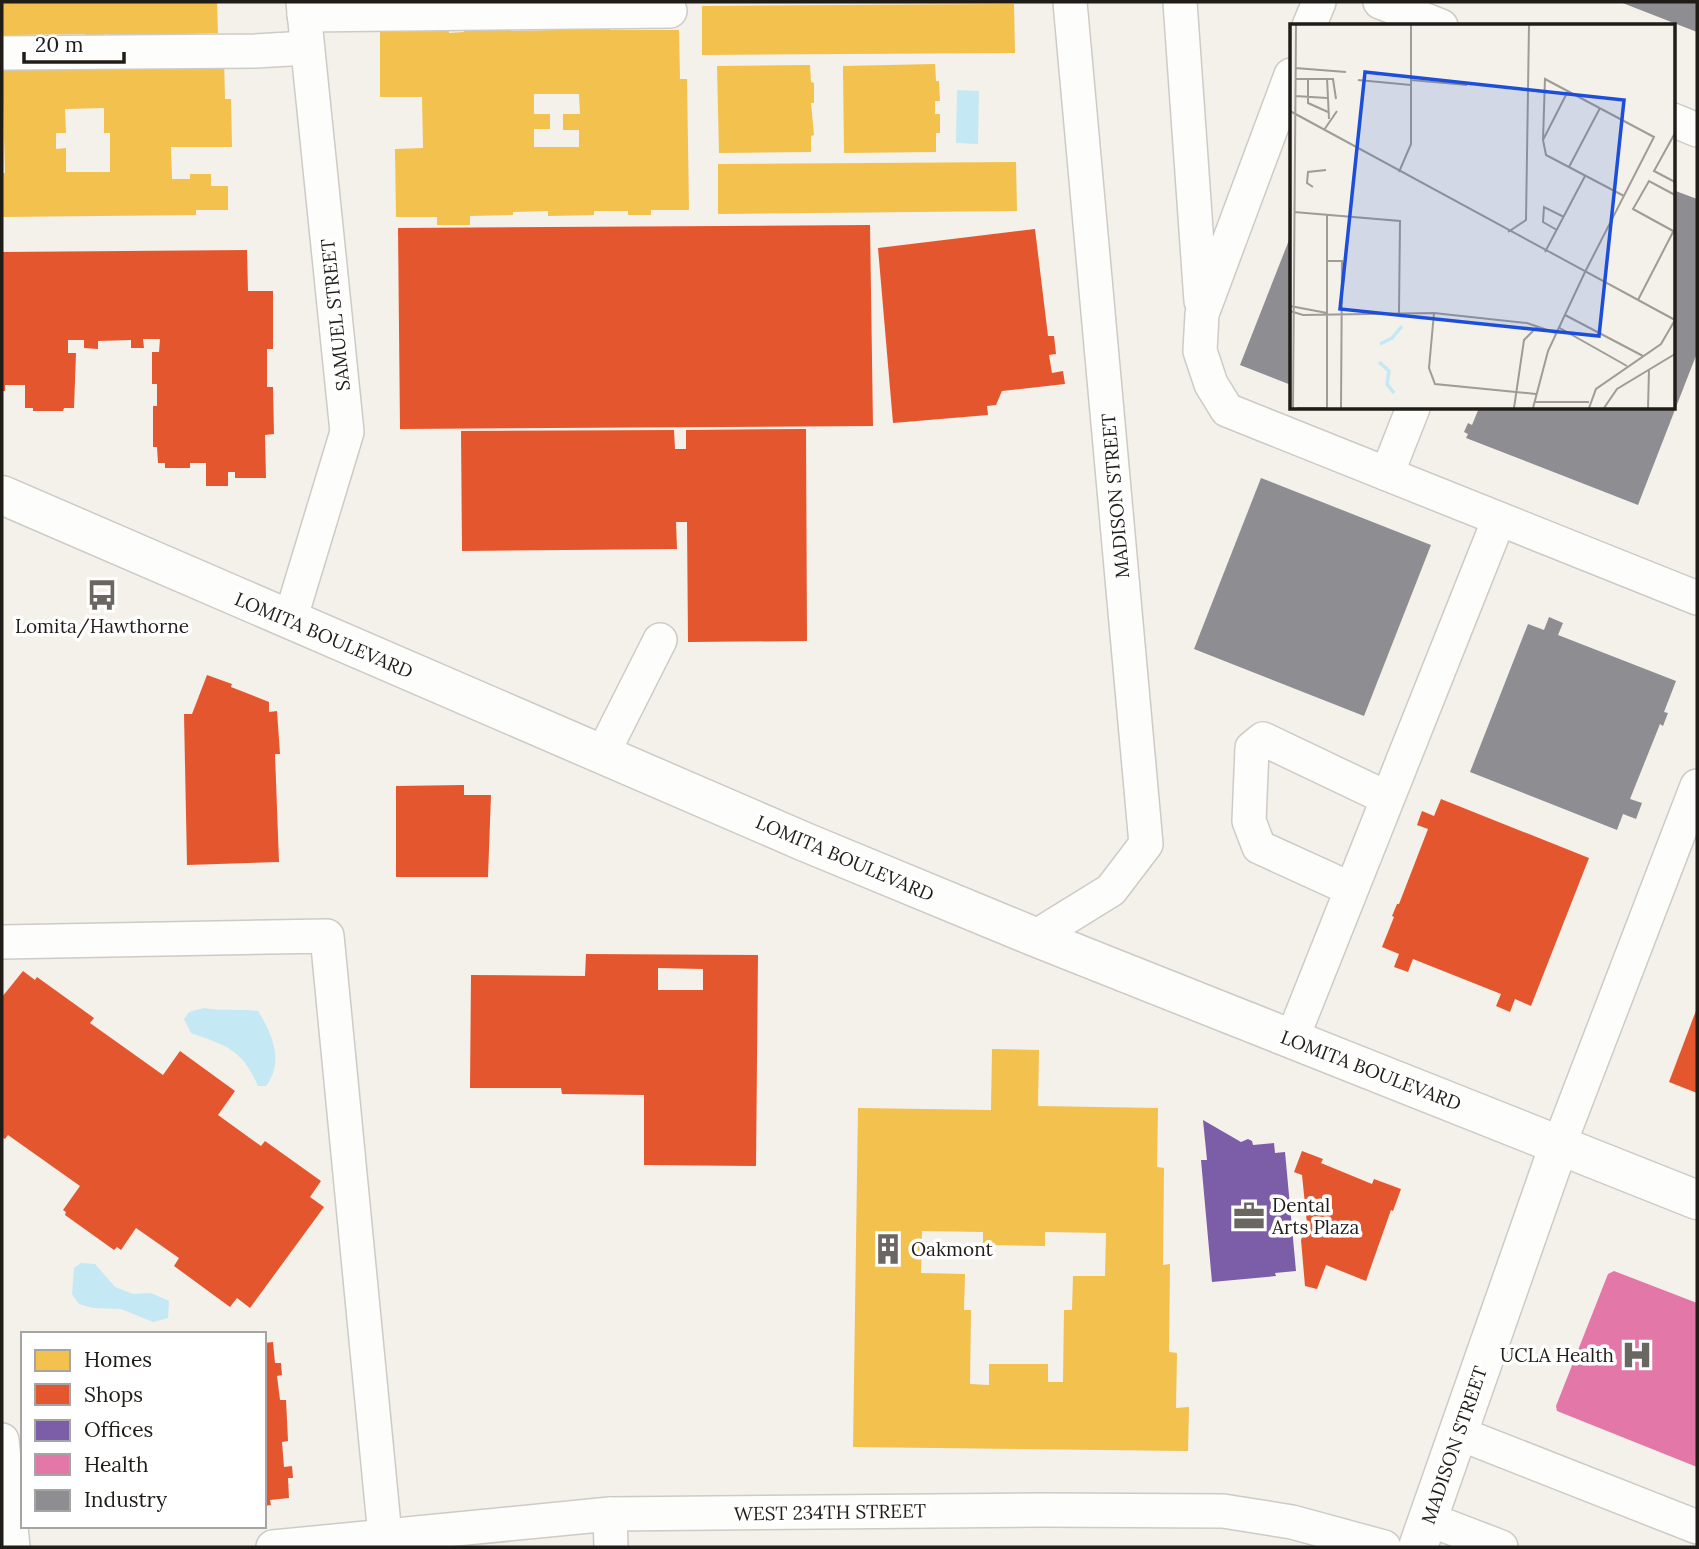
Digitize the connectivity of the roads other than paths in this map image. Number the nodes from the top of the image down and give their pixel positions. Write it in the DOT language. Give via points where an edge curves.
graph roads {
  1 [pos="1070,2"];
  2 [pos="1180,2"];
  3 [pos="1319,2"];
  4 [pos="1380,2"];
  5 [pos="670,11"];
  6 [pos="304,22"];
  7 [pos="1311,24"];
  8 [pos="1436,24"];
  9 [pos="2,52"];
  10 [pos="1290,78"];
  11 [pos="1674,120"];
  12 [pos="1697,130"];
  13 [pos="1202,314"];
  14 [pos="1412,410"];
  15 [pos="1388,474"];
  16 [pos="2,495"];
  17 [pos="1499,519"];
  18 [pos="1697,598"];
  19 [pos="290,620"];
  20 [pos="660,640"];
  21 [pos="602,755"];
  22 [pos="1697,786"];
  23 [pos="1387,798"];
  24 [pos="1351,890"];
  25 [pos="1035,937"];
  26 [pos="2,942"];
  27 [pos="1292,1040"];
  28 [pos="1559,1144"];
  29 [pos="1697,1200"];
  30 [pos="1458,1433"];
  31 [pos="2,1440"];
  32 [pos="610,1514"];
  33 [pos="1697,1527"];
  34 [pos="1423,1533"];
  35 [pos="1287,1535"];
  36 [pos="385,1536"];
  37 [pos="12,1547"];
  38 [pos="273,1547"];
  39 [pos="611,1547"];
  40 [pos="1384,1547"];
  41 [pos="1501,1547"];
  1 -- 25 [label="street, MADISON STREET" via="1146,844 1111,890"];
  2 -- 13 [label="street"];
  3 -- 7 [label="street"];
  4 -- 8 [label="street"];
  5 -- 6 [label="street"];
  6 -- 9 [label="street" via="255,51"];
  6 -- 19 [label="street, SAMUEL STREET" via="347,432"];
  10 -- 13 [label="street"];
  11 -- 12 [label="street"];
  13 -- 15 [label="street" via="1200,351 1211,384 1227,410"];
  14 -- 15 [label="street"];
  15 -- 17 [label="street"];
  16 -- 19 [label="main road, LOMITA BOULEVARD"];
  17 -- 18 [label="street"];
  17 -- 23 [label="street"];
  19 -- 21 [label="main road, LOMITA BOULEVARD"];
  20 -- 21 [label="street"];
  21 -- 25 [label="main road, LOMITA BOULEVARD"];
  22 -- 28 [label="street"];
  23 -- 24 [label="street"];
  23 -- 24 [label="street" via="1263,739 1252,748 1249,821 1259,847"];
  24 -- 27 [label="street"];
  25 -- 27 [label="main road, LOMITA BOULEVARD"];
  26 -- 36 [label="street" via="327,936"];
  27 -- 28 [label="main road, LOMITA BOULEVARD"];
  28 -- 29 [label="main road, LOMITA BOULEVARD"];
  28 -- 30 [label="main road, MADISON STREET"];
  30 -- 33 [label="street"];
  30 -- 34 [label="main road, MADISON STREET"];
  31 -- 37 [label="street"];
  32 -- 35 [label="street, WEST 234TH STREET" via="1191,1510 1223,1511"];
  32 -- 36 [label="street, WEST 234TH STREET"];
  32 -- 39 [label="street"];
  34 -- 41 [label="street"];
  35 -- 40 [label="street, WEST 234TH STREET"];
  36 -- 38 [label="street, WEST 234TH STREET"];
}
